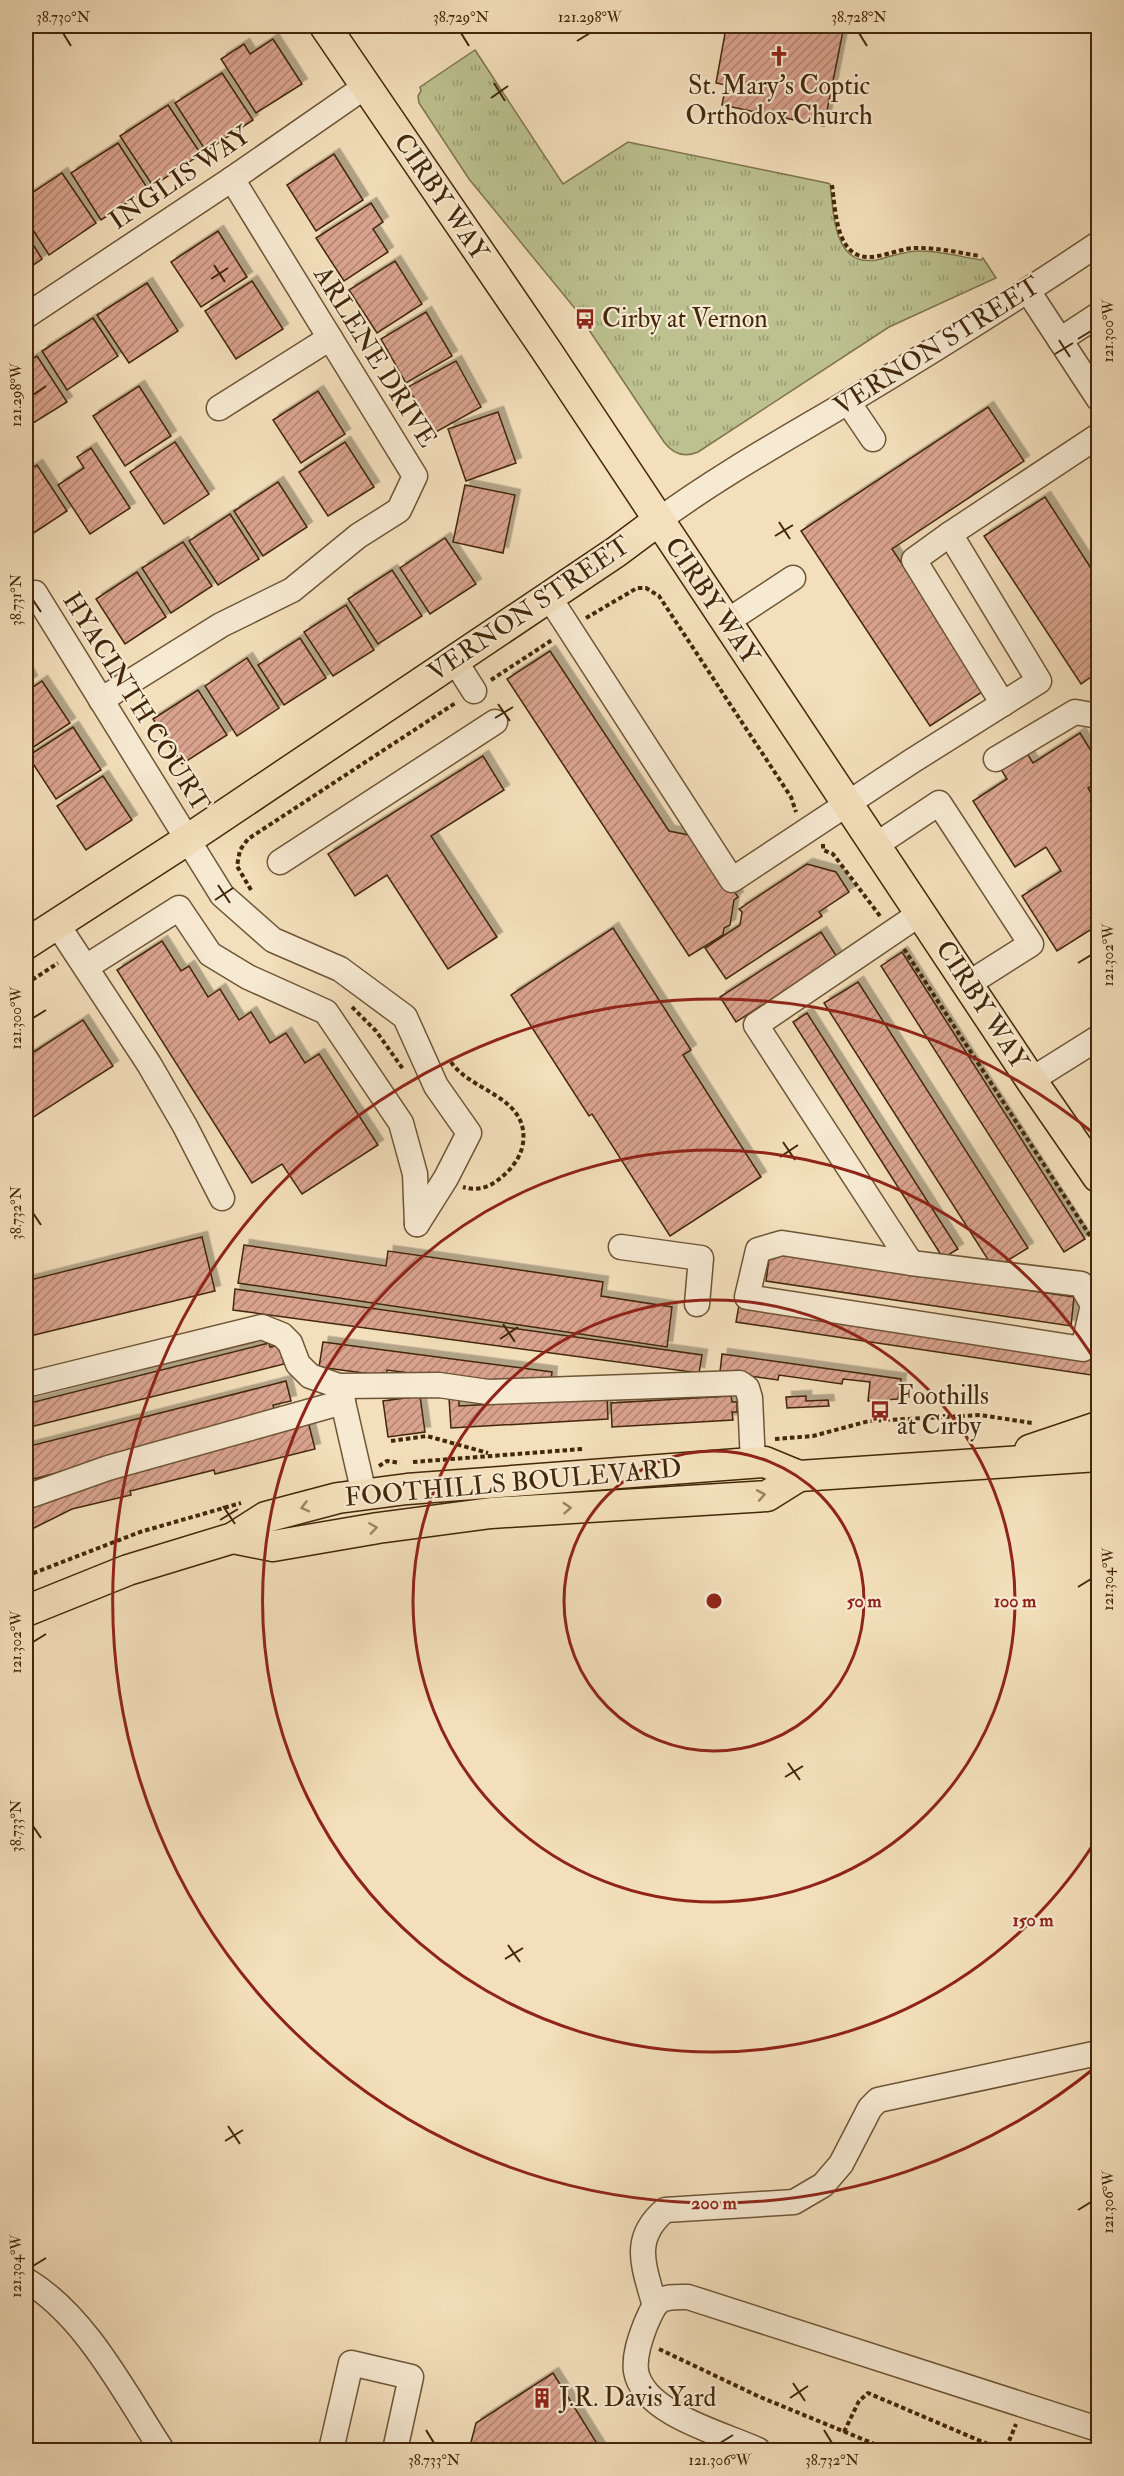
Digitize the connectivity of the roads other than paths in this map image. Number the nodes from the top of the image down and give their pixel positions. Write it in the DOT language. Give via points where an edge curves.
graph roads {
  1 [pos="325,26"];
  2 [pos="366,86"];
  3 [pos="232,179"];
  4 [pos="1098,244"];
  5 [pos="1028,291"];
  6 [pos="1098,315"];
  7 [pos="26,316"];
  8 [pos="330,338"];
  9 [pos="1060,340"];
  10 [pos="1098,398"];
  11 [pos="848,402"];
  12 [pos="219,408"];
  13 [pos="1098,436"];
  14 [pos="873,439"];
  15 [pos="659,520"];
  16 [pos="950,534"];
  17 [pos="794,578"];
  18 [pos="35,593"];
  19 [pos="549,597"];
  20 [pos="726,622"];
  21 [pos="455,661"];
  22 [pos="474,691"];
  23 [pos="101,700"];
  24 [pos="1003,704"];
  25 [pos="1098,716"];
  26 [pos="495,722"];
  27 [pos="996,759"];
  28 [pos="849,804"];
  29 [pos="187,840"];
  30 [pos="876,845"];
  31 [pos="280,862"];
  32 [pos="921,913"];
  33 [pos="57,924"];
  34 [pos="26,944"];
  35 [pos="81,959"];
  36 [pos="968,984"];
  37 [pos="1094,1036"];
  38 [pos="1031,1080"];
  39 [pos="1096,1177"];
  40 [pos="222,1198"];
  41 [pos="621,1248"];
  42 [pos="911,1263"];
  43 [pos="697,1304"];
  44 [pos="26,1385"];
  45 [pos="341,1394"];
  46 [pos="1098,1426"];
  47 [pos="1098,1456"];
  48 [pos="753,1462"];
  49 [pos="990,1464"];
  50 [pos="799,1476"];
  51 [pos="364,1494"];
  52 [pos="26,1497"];
  53 [pos="233,1538"];
  54 [pos="26,1611"];
  55 [pos="1098,2053"];
  56 [pos="26,2280"];
  57 [pos="654,2303"];
  58 [pos="1098,2429"];
  59 [pos="162,2451"];
  60 [pos="332,2451"];
  61 [pos="395,2451"];
  62 [pos="758,2451"];
  1 -- 2 [label="main road, CIRBY WAY"];
  2 -- 3 [label="street, INGLIS WAY"];
  2 -- 15 [label="main road, CIRBY WAY"];
  3 -- 7 [label="street, INGLIS WAY"];
  3 -- 8 [label="street, ARLENE DRIVE"];
  4 -- 5 [label="street, VERNON STREET"];
  5 -- 9 [label="street"];
  5 -- 11 [label="street, VERNON STREET"];
  6 -- 9 [label="street"];
  8 -- 12 [label="street"];
  8 -- 23 [label="street, ARLENE DRIVE" via="415,476 399,510 358,536 292,590 221,625"];
  9 -- 10 [label="street"];
  11 -- 14 [label="street"];
  11 -- 15 [label="street, VERNON STREET" via="704,487"];
  13 -- 16 [label="street"];
  15 -- 19 [label="main road, VERNON STREET"];
  15 -- 20 [label="main road, CIRBY WAY"];
  16 -- 24 [label="street" via="914,560"];
  16 -- 24 [label="street" via="1039,681"];
  17 -- 20 [label="street"];
  18 -- 23 [label="street, HYACINTH COURT"];
  19 -- 21 [label="main road, VERNON STREET"];
  19 -- 28 [label="street" via="732,880"];
  20 -- 28 [label="main road, CIRBY WAY"];
  21 -- 22 [label="street"];
  21 -- 29 [label="main road, VERNON STREET"];
  23 -- 29 [label="street, HYACINTH COURT"];
  24 -- 28 [label="street"];
  25 -- 27 [label="street" via="1075,712"];
  26 -- 31 [label="street"];
  28 -- 30 [label="main road, CIRBY WAY"];
  29 -- 33 [label="main road, VERNON STREET"];
  29 -- 35 [label="street, HYACINTH COURT" via="222,895 273,940 340,969 405,1017 436,1086 468,1133 417,1224 415,1174 401,1123 326,1012 248,977 210,954 179,908"];
  30 -- 32 [label="main road, CIRBY WAY"];
  30 -- 36 [label="street" via="939,803 1031,944"];
  32 -- 36 [label="main road, CIRBY WAY"];
  32 -- 42 [label="street" via="756,1025"];
  33 -- 34 [label="main road, VERNON STREET"];
  33 -- 35 [label="street"];
  35 -- 40 [label="street" via="149,1064"];
  36 -- 38 [label="main road, CIRBY WAY"];
  37 -- 38 [label="street"];
  38 -- 39 [label="main road, CIRBY WAY"];
  41 -- 43 [label="street" via="701,1258"];
  42 -- 42 [label="street" via="1081,1284 1093,1305 1083,1349 747,1297 758,1250 782,1243"];
  44 -- 45 [label="street" via="262,1327 282,1335 290,1343 298,1364"];
  45 -- 48 [label="street" via="439,1385 488,1392 740,1383 747,1388 750,1398"];
  45 -- 51 [label="street"];
  45 -- 52 [label="street"];
  46 -- 49 [label="main road"];
  47 -- 49 [label="main road, FOOTHILLS BOULEVARD"];
  48 -- 50 [label="main road, FOOTHILLS BOULEVARD" via="765,1462"];
  48 -- 51 [label="main road, FOOTHILLS BOULEVARD"];
  49 -- 50 [label="main road, FOOTHILLS BOULEVARD"];
  53 -- 50 [label="main road, FOOTHILLS BOULEVARD, one-way" via="273,1546 491,1513 767,1496"];
  51 -- 53 [label="main road, FOOTHILLS BOULEVARD, one-way" via="266,1516"];
  53 -- 54 [label="main road, FOOTHILLS BOULEVARD" via="128,1570"];
  55 -- 57 [label="street" via="878,2100 841,2164 823,2185 794,2202 665,2210 653,2220 641,2248"];
  56 -- 59 [label="street" via="76,2321"];
  57 -- 58 [label="street" via="667,2296 688,2297"];
  57 -- 62 [label="street" via="639,2340 639,2382 654,2400 680,2417"];
  60 -- 61 [label="street" via="351,2363 411,2378"];
}
